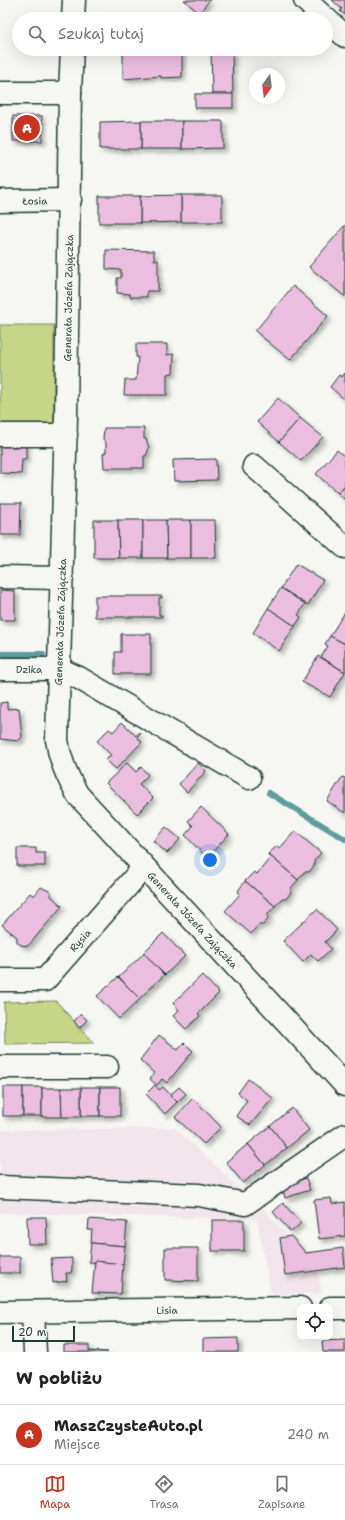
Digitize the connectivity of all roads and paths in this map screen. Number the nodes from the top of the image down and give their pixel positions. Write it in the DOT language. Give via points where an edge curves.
graph roads {
  1 [pos="74,0"];
  2 [pos="305,0"];
  3 [pos="74,12"];
  4 [pos="318,12"];
  5 [pos="333,25"];
  6 [pos="345,36"];
  7 [pos="72,56"];
  8 [pos="0,93"];
  9 [pos="70,93"];
  10 [pos="70,200"];
  11 [pos="0,201"];
  12 [pos="0,435"];
  13 [pos="66,435"];
  14 [pos="254,466"];
  15 [pos="345,547"];
  16 [pos="0,577"];
  17 [pos="62,578"];
  18 [pos="0,669"];
  19 [pos="59,669"];
  20 [pos="249,778"];
  21 [pos="144,867"];
  22 [pos="0,980"];
  23 [pos="107,1067"];
  24 [pos="0,1068"];
  25 [pos="345,1085"];
  26 [pos="345,1134"];
  27 [pos="0,1187"];
  28 [pos="297,1308"];
  29 [pos="333,1308"];
  30 [pos="345,1308"];
  31 [pos="0,1312"];
  32 [pos="33,1312"];
  33 [pos="35,1352"];
  1 -- 3 [label="street"];
  2 -- 4 [label="street"];
  5 -- 6 [label="street"];
  7 -- 9 [label="street, Generała Józefa Zajączka"];
  8 -- 9 [label="street"];
  9 -- 10 [label="street, Generała Józefa Zajączka"];
  10 -- 11 [label="street, Łosia"];
  10 -- 13 [label="street, Generała Józefa Zajączka"];
  12 -- 13 [label="street"];
  13 -- 17 [label="street, Generała Józefa Zajączka"];
  14 -- 15 [label="street"];
  16 -- 17 [label="street"];
  17 -- 19 [label="street, Generała Józefa Zajączka"];
  18 -- 19 [label="street, Dzika"];
  19 -- 20 [label="street" via="79,678"];
  19 -- 21 [label="street, Generała Józefa Zajączka" via="57,740 60,760 78,795"];
  21 -- 22 [label="street, Rysia" via="46,980"];
  21 -- 25 [label="street, Generała Józefa Zajączka"];
  23 -- 24 [label="street"];
  26 -- 27 [label="street" via="245,1204 198,1195"];
  28 -- 32 [label="street, Lisia"];
  29 -- 30 [label="street"];
  31 -- 32 [label="street, Lisia"];
  32 -- 33 [label="street"];
}
